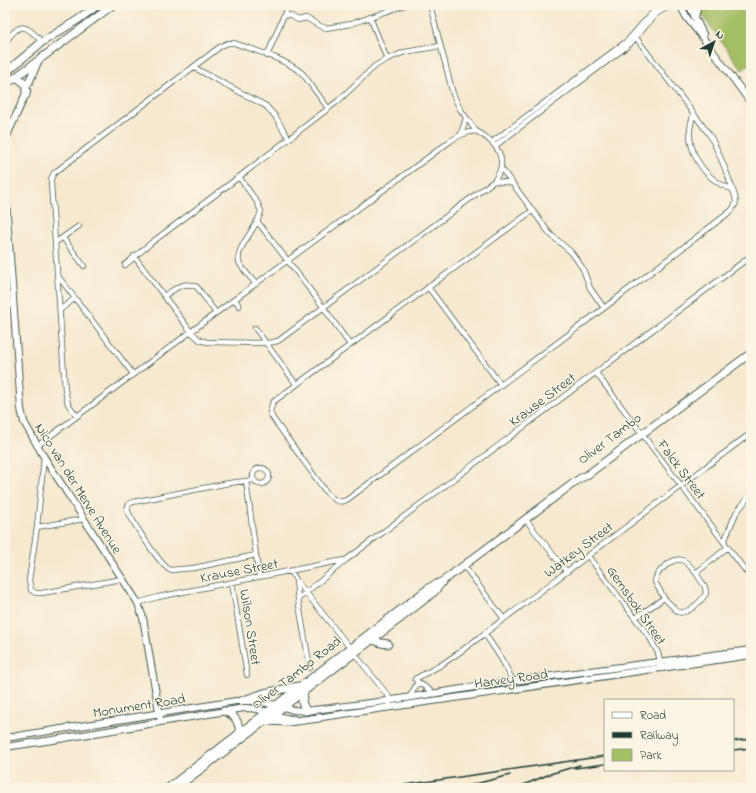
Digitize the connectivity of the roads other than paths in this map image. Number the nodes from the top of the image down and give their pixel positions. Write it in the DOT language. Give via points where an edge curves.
graph roads {
  1 [pos="98,5"];
  2 [pos="113,5"];
  3 [pos="288,5"];
  4 [pos="405,5"];
  5 [pos="430,5"];
  6 [pos="661,5"];
  7 [pos="671,5"];
  8 [pos="680,5"];
  9 [pos="689,5"];
  10 [pos="698,5"];
  11 [pos="654,10"];
  12 [pos="284,15"];
  13 [pos="370,17"];
  14 [pos="694,18"];
  15 [pos="635,36"];
  16 [pos="42,42"];
  17 [pos="706,42"];
  18 [pos="5,43"];
  19 [pos="63,43"];
  20 [pos="440,46"];
  21 [pos="30,52"];
  22 [pos="47,55"];
  23 [pos="267,56"];
  24 [pos="387,58"];
  25 [pos="38,61"];
  26 [pos="192,67"];
  27 [pos="26,71"];
  28 [pos="5,74"];
  29 [pos="16,77"];
  30 [pos="29,82"];
  31 [pos="5,85"];
  32 [pos="26,95"];
  33 [pos="751,103"];
  34 [pos="328,108"];
  35 [pos="694,114"];
  36 [pos="466,118"];
  37 [pos="476,131"];
  38 [pos="461,134"];
  39 [pos="289,139"];
  40 [pos="5,140"];
  41 [pos="494,144"];
  42 [pos="502,168"];
  43 [pos="239,177"];
  44 [pos="494,181"];
  45 [pos="512,183"];
  46 [pos="5,187"];
  47 [pos="732,189"];
  48 [pos="532,211"];
  49 [pos="258,221"];
  50 [pos="79,226"];
  51 [pos="63,238"];
  52 [pos="56,242"];
  53 [pos="134,256"];
  54 [pos="751,256"];
  55 [pos="287,261"];
  56 [pos="125,265"];
  57 [pos="84,266"];
  58 [pos="58,276"];
  59 [pos="256,284"];
  60 [pos="428,287"];
  61 [pos="164,296"];
  62 [pos="75,298"];
  63 [pos="235,300"];
  64 [pos="239,306"];
  65 [pos="324,308"];
  66 [pos="604,308"];
  67 [pos="60,310"];
  68 [pos="216,313"];
  69 [pos="256,328"];
  70 [pos="191,332"];
  71 [pos="268,344"];
  72 [pos="350,345"];
  73 [pos="751,348"];
  74 [pos="750,357"];
  75 [pos="596,373"];
  76 [pos="133,374"];
  77 [pos="296,384"];
  78 [pos="501,385"];
  79 [pos="77,416"];
  80 [pos="641,433"];
  81 [pos="751,433"];
  82 [pos="37,446"];
  83 [pos="44,457"];
  84 [pos="579,479"];
  85 [pos="246,480"];
  86 [pos="254,480"];
  87 [pos="681,485"];
  88 [pos="751,494"];
  89 [pos="84,519"];
  90 [pos="526,520"];
  91 [pos="37,527"];
  92 [pos="724,542"];
  93 [pos="728,547"];
  94 [pos="256,555"];
  95 [pos="588,556"];
  96 [pos="346,560"];
  97 [pos="464,566"];
  98 [pos="291,571"];
  99 [pos="567,572"];
  100 [pos="696,573"];
  101 [pos="259,577"];
  102 [pos="751,578"];
  103 [pos="122,579"];
  104 [pos="296,580"];
  105 [pos="443,581"];
  106 [pos="232,583"];
  107 [pos="306,592"];
  108 [pos="664,598"];
  109 [pos="298,599"];
  110 [pos="138,603"];
  111 [pos="635,618"];
  112 [pos="504,619"];
  113 [pos="388,628"];
  114 [pos="485,634"];
  115 [pos="371,640"];
  116 [pos="351,650"];
  117 [pos="751,650"];
  118 [pos="751,655"];
  119 [pos="660,661"];
  120 [pos="310,668"];
  121 [pos="662,668"];
  122 [pos="247,675"];
  123 [pos="417,680"];
  124 [pos="513,681"];
  125 [pos="303,687"];
  126 [pos="515,690"];
  127 [pos="435,694"];
  128 [pos="409,698"];
  129 [pos="241,701"];
  130 [pos="390,701"];
  131 [pos="280,706"];
  132 [pos="346,707"];
  133 [pos="388,708"];
  134 [pos="224,711"];
  135 [pos="306,711"];
  136 [pos="271,713"];
  137 [pos="159,714"];
  138 [pos="347,714"];
  139 [pos="319,718"];
  140 [pos="266,721"];
  141 [pos="160,722"];
  142 [pos="240,732"];
  143 [pos="5,738"];
  144 [pos="5,746"];
  145 [pos="168,788"];
  146 [pos="176,788"];
  1 -- 16 [label="main road"];
  2 -- 19 [label="main road"];
  3 -- 12 [label="street"];
  4 -- 13 [label="street"];
  5 -- 20 [label="street"];
  6 -- 11 [label="street"];
  7 -- 11 [label="street"];
  8 -- 17 [label="main road" via="686,18"];
  9 -- 14 [label="main road"];
  10 -- 14 [label="main road"];
  11 -- 15 [label="street"];
  12 -- 13 [label="street" via="298,20 306,18 326,28 351,24"];
  12 -- 23 [label="street"];
  13 -- 24 [label="street"];
  14 -- 17 [label="main road"];
  15 -- 35 [label="street"];
  15 -- 41 [label="street" via="619,53"];
  16 -- 18 [label="street" via="31,30 22,28 13,31"];
  16 -- 19 [label="main road" via="50,47"];
  16 -- 21 [label="main road"];
  16 -- 22 [label="main road"];
  17 -- 33 [label="main road"];
  19 -- 22 [label="main road"];
  20 -- 24 [label="street" via="411,50"];
  20 -- 36 [label="street" via="452,94"];
  21 -- 27 [label="main road" via="24,63"];
  21 -- 28 [label="main road"];
  22 -- 25 [label="main road"];
  23 -- 26 [label="street" via="231,42 221,46"];
  23 -- 34 [label="street" via="304,74"];
  24 -- 34 [label="street"];
  25 -- 27 [label="main road"];
  25 -- 30 [label="main road"];
  26 -- 39 [label="street" via="266,106"];
  26 -- 52 [label="street" via="54,173 51,183"];
  27 -- 28 [label="main road" via="15,69"];
  27 -- 29 [label="main road"];
  27 -- 30 [label="main road"];
  29 -- 31 [label="main road"];
  29 -- 32 [label="main road" via="26,85"];
  30 -- 32 [label="main road"];
  32 -- 40 [label="main road"];
  34 -- 39 [label="street"];
  35 -- 47 [label="street" via="720,153"];
  35 -- 47 [label="street" via="690,135 696,160 711,177 724,187"];
  36 -- 37 [label="street"];
  36 -- 38 [label="street"];
  37 -- 38 [label="street"];
  37 -- 41 [label="street"];
  38 -- 55 [label="street"];
  39 -- 43 [label="street"];
  41 -- 42 [label="street"];
  42 -- 44 [label="street"];
  42 -- 45 [label="street"];
  43 -- 49 [label="street" via="259,207"];
  43 -- 53 [label="street"];
  44 -- 45 [label="street"];
  44 -- 65 [label="street"];
  45 -- 48 [label="street"];
  46 -- 82 [label="main road, Nico van der Merve Avenue" via="21,409 24,422"];
  47 -- 66 [label="street" via="736,202 731,211"];
  48 -- 60 [label="street"];
  48 -- 66 [label="street" via="550,234 577,260 590,288"];
  49 -- 55 [label="street"];
  49 -- 59 [label="street" via="238,257 240,264"];
  50 -- 51 [label="street"];
  51 -- 52 [label="street"];
  51 -- 57 [label="street"];
  52 -- 58 [label="street"];
  53 -- 56 [label="street"];
  53 -- 61 [label="street"];
  54 -- 75 [label="street, Krause Street"];
  55 -- 59 [label="street"];
  55 -- 65 [label="street"];
  58 -- 62 [label="street"];
  58 -- 67 [label="street"];
  59 -- 63 [label="street"];
  60 -- 72 [label="street"];
  60 -- 78 [label="street"];
  61 -- 68 [label="street" via="181,285 194,285"];
  61 -- 70 [label="street"];
  62 -- 67 [label="street"];
  62 -- 76 [label="street"];
  63 -- 64 [label="street"];
  63 -- 68 [label="street"];
  65 -- 71 [label="street" via="278,341"];
  65 -- 72 [label="street"];
  66 -- 78 [label="street"];
  67 -- 79 [label="street" via="66,399"];
  68 -- 70 [label="street"];
  69 -- 71 [label="street"];
  70 -- 71 [label="street" via="200,340 207,342"];
  70 -- 76 [label="street"];
  71 -- 77 [label="street"];
  72 -- 77 [label="street"];
  73 -- 80 [label="main road, Oliver Tambo"];
  74 -- 80 [label="main road, Oliver Tambo"];
  75 -- 80 [label="street, Falck Street"];
  75 -- 96 [label="street, Krause Street"];
  76 -- 79 [label="street"];
  77 -- 78 [label="street" via="273,402 270,414 326,492 335,500 342,502"];
  79 -- 82 [label="street"];
  80 -- 84 [label="main road, Oliver Tambo"];
  80 -- 87 [label="street, Falck Street"];
  81 -- 87 [label="street, Watkey Street"];
  82 -- 83 [label="main road, Nico van der Merve Avenue"];
  83 -- 89 [label="main road, Nico van der Merve Avenue"];
  83 -- 91 [label="street"];
  84 -- 90 [label="main road, Oliver Tambo Road"];
  85 -- 86 [label="street"];
  85 -- 94 [label="street"];
  85 -- 94 [label="street" via="133,502 127,509 162,564 170,570 194,568"];
  87 -- 92 [label="street, Falck Street"];
  87 -- 95 [label="street, Watkey Street"];
  88 -- 92 [label="street" via="736,513"];
  89 -- 91 [label="street"];
  89 -- 103 [label="main road, Nico van der Merve Avenue"];
  90 -- 97 [label="main road, Oliver Tambo Road"];
  90 -- 99 [label="street"];
  91 -- 103 [label="street" via="29,580 30,588 34,592 44,593"];
  92 -- 93 [label="street, Falck Street"];
  93 -- 100 [label="street"];
  93 -- 102 [label="street, Falck Street"];
  94 -- 101 [label="street"];
  95 -- 99 [label="street, Watkey Street"];
  95 -- 111 [label="street, Gemsbok Street"];
  96 -- 98 [label="street, Krause Street"];
  96 -- 107 [label="street, Krause Street"];
  97 -- 105 [label="main road, Oliver Tambo Road"];
  97 -- 112 [label="street"];
  98 -- 101 [label="street, Krause Street"];
  98 -- 104 [label="street"];
  99 -- 112 [label="street, Watkey Street"];
  100 -- 108 [label="street" via="681,560 674,561 661,570 655,582"];
  100 -- 108 [label="street" via="706,594 688,610 678,612"];
  101 -- 106 [label="street, Krause Street"];
  103 -- 110 [label="main road, Nico van der Merve Avenue"];
  104 -- 107 [label="street"];
  104 -- 109 [label="street"];
  105 -- 113 [label="main road, Oliver Tambo Road" via="434,592"];
  105 -- 116 [label="main road, Oliver Tambo Road" via="430,587"];
  106 -- 110 [label="street, Krause Street"];
  106 -- 122 [label="street, Wilson Street"];
  107 -- 109 [label="street, Krause Street"];
  107 -- 116 [label="street"];
  108 -- 111 [label="street"];
  109 -- 120 [label="street"];
  110 -- 137 [label="main road, Nico van der Merve Avenue" via="143,618"];
  111 -- 119 [label="street, Gemsbok Street" via="654,646"];
  112 -- 114 [label="street, Watkey Street"];
  113 -- 115 [label="main road, Oliver Tambo Road"];
  113 -- 115 [label="main road" via="388,644"];
  114 -- 123 [label="street, Watkey Street"];
  114 -- 124 [label="street"];
  115 -- 116 [label="main road, Oliver Tambo Road"];
  116 -- 125 [label="main road, Oliver Tambo Road"];
  116 -- 130 [label="street"];
  117 -- 119 [label="main road, Harvey Road"];
  118 -- 121 [label="main road, Harvey Road"];
  119 -- 121 [label="street, Gemsbok Street"];
  119 -- 124 [label="main road, Harvey Road"];
  121 -- 126 [label="main road, Harvey Road"];
  123 -- 127 [label="street"];
  123 -- 128 [label="street"];
  124 -- 126 [label="street"];
  124 -- 127 [label="main road, Harvey Road"];
  125 -- 129 [label="main road" via="264,692"];
  125 -- 131 [label="main road, Oliver Tambo Road"];
  125 -- 135 [label="main road" via="302,702"];
  126 -- 133 [label="main road, Harvey Road"];
  127 -- 128 [label="main road, Harvey Road"];
  128 -- 130 [label="main road, Harvey Road"];
  129 -- 131 [label="main road, Monument Road"];
  129 -- 137 [label="main road, Monument Road"];
  130 -- 132 [label="main road, Harvey Road"];
  130 -- 133 [label="street"];
  131 -- 135 [label="main road, Harvey Road"];
  131 -- 136 [label="main road, Oliver Tambo Road"];
  132 -- 135 [label="main road, Harvey Road"];
  132 -- 138 [label="main road"];
  133 -- 138 [label="main road, Harvey Road"];
  134 -- 136 [label="main road, Monument Road" via="250,707"];
  134 -- 141 [label="main road, Monument Road"];
  134 -- 142 [label="main road" via="235,716"];
  136 -- 139 [label="main road, Harvey Road" via="291,719"];
  136 -- 140 [label="main road, Oliver Tambo Road"];
  136 -- 142 [label="main road, Oliver Tambo Road"];
  137 -- 141 [label="main road, Nico van der Merve Avenue"];
  137 -- 143 [label="main road, Monument Road"];
  138 -- 139 [label="main road, Harvey Road"];
  139 -- 140 [label="main road" via="288,722"];
  140 -- 146 [label="main road, Oliver Tambo Road"];
  141 -- 144 [label="main road, Monument Road"];
  142 -- 145 [label="main road, Oliver Tambo Road"];
}
